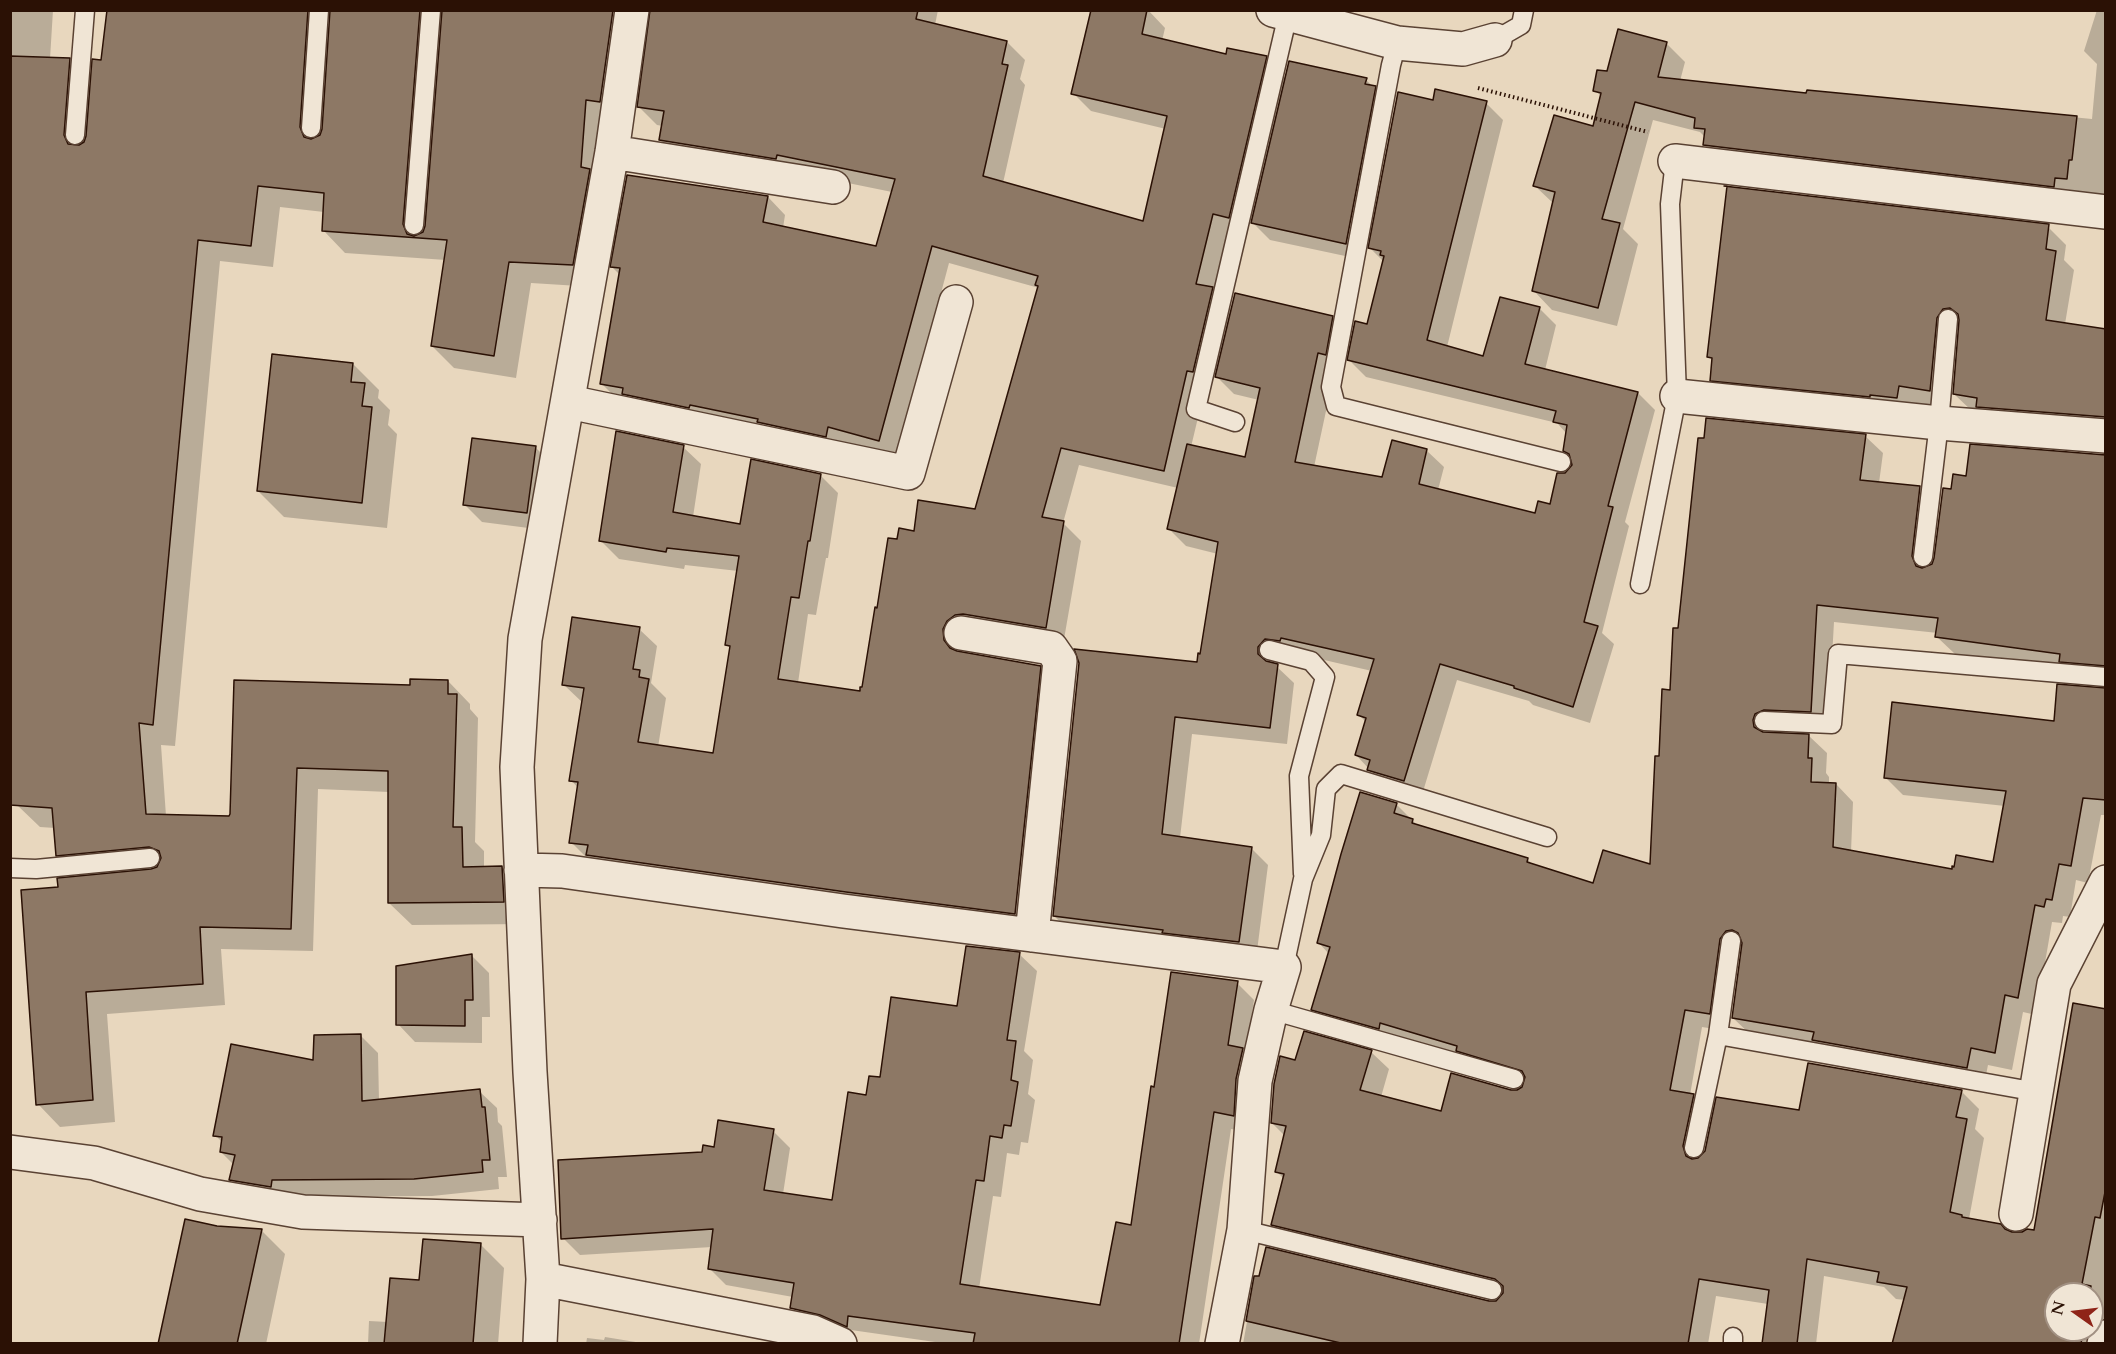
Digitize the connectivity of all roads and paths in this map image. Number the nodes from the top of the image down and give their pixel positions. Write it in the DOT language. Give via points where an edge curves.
graph roads {
  1 [pos="85,10"];
  2 [pos="319,10"];
  3 [pos="430,10"];
  4 [pos="632,10"];
  5 [pos="1524,10"];
  6 [pos="1281,12"];
  7 [pos="1495,40"];
  8 [pos="1397,43"];
  9 [pos="1469,86"];
  10 [pos="311,128"];
  11 [pos="75,135"];
  12 [pos="612,152"];
  13 [pos="1675,161"];
  14 [pos="833,187"];
  15 [pos="2106,212"];
  16 [pos="414,225"];
  17 [pos="956,302"];
  18 [pos="1948,319"];
  19 [pos="1677,396"];
  20 [pos="569,402"];
  21 [pos="1235,422"];
  22 [pos="1939,423"];
  23 [pos="2106,436"];
  24 [pos="1561,462"];
  25 [pos="1923,557"];
  26 [pos="1640,584"];
  27 [pos="961,633"];
  28 [pos="1269,650"];
  29 [pos="2106,677"];
  30 [pos="1764,721"];
  31 [pos="1547,837"];
  32 [pos="150,858"];
  33 [pos="10,868"];
  34 [pos="521,870"];
  35 [pos="1303,879"];
  36 [pos="2106,882"];
  37 [pos="1032,935"];
  38 [pos="1731,941"];
  39 [pos="1284,967"];
  40 [pos="1271,1010"];
  41 [pos="1718,1035"];
  42 [pos="1514,1079"];
  43 [pos="2037,1092"];
  44 [pos="1694,1148"];
  45 [pos="10,1152"];
  46 [pos="2016,1214"];
  47 [pos="540,1220"];
  48 [pos="1244,1230"];
  49 [pos="543,1279"];
  50 [pos="1492,1290"];
  51 [pos="2106,1337"];
  52 [pos="540,1344"];
  53 [pos="840,1344"];
  54 [pos="1222,1344"];
  55 [pos="2104,1344"];
  1 -- 11 [label="lane"];
  2 -- 10 [label="lane"];
  3 -- 16 [label="lane"];
  4 -- 12 [label="street"];
  5 -- 7 [label="lane" via="1521,25"];
  6 -- 8 [label="street"];
  6 -- 21 [label="lane" via="1196,410"];
  7 -- 8 [label="street" via="1463,49"];
  8 -- 24 [label="lane" via="1331,387 1336,406"];
  9 -- 13 [label="path" via="1669,138"];
  12 -- 14 [label="street"];
  12 -- 20 [label="street"];
  13 -- 15 [label="street"];
  13 -- 19 [label="lane" via="1670,204"];
  17 -- 20 [label="street" via="908,473"];
  18 -- 22 [label="lane"];
  19 -- 22 [label="street"];
  19 -- 26 [label="lane"];
  20 -- 34 [label="street" via="525,639 517,767"];
  22 -- 23 [label="street"];
  22 -- 25 [label="lane"];
  27 -- 37 [label="street" via="1052,648 1060,661"];
  28 -- 35 [label="lane" via="1311,661 1325,677 1299,776"];
  29 -- 30 [label="lane" via="1838,654 1832,724"];
  31 -- 35 [label="lane" via="1341,774 1326,789 1321,835"];
  32 -- 33 [label="lane"];
  34 -- 37 [label="street" via="562,871"];
  34 -- 47 [label="street"];
  35 -- 39 [label="lane"];
  36 -- 43 [label="street" via="2054,984"];
  37 -- 39 [label="street"];
  38 -- 41 [label="lane"];
  39 -- 40 [label="street"];
  40 -- 42 [label="lane"];
  40 -- 48 [label="street" via="1255,1081"];
  41 -- 43 [label="lane"];
  41 -- 44 [label="lane"];
  43 -- 46 [label="street"];
  45 -- 47 [label="street" via="94,1163 200,1194 303,1212"];
  47 -- 49 [label="street"];
  48 -- 50 [label="lane"];
  48 -- 54 [label="street"];
  49 -- 52 [label="street"];
  49 -- 53 [label="street" via="813,1332"];
  51 -- 55 [label="street"];
}
